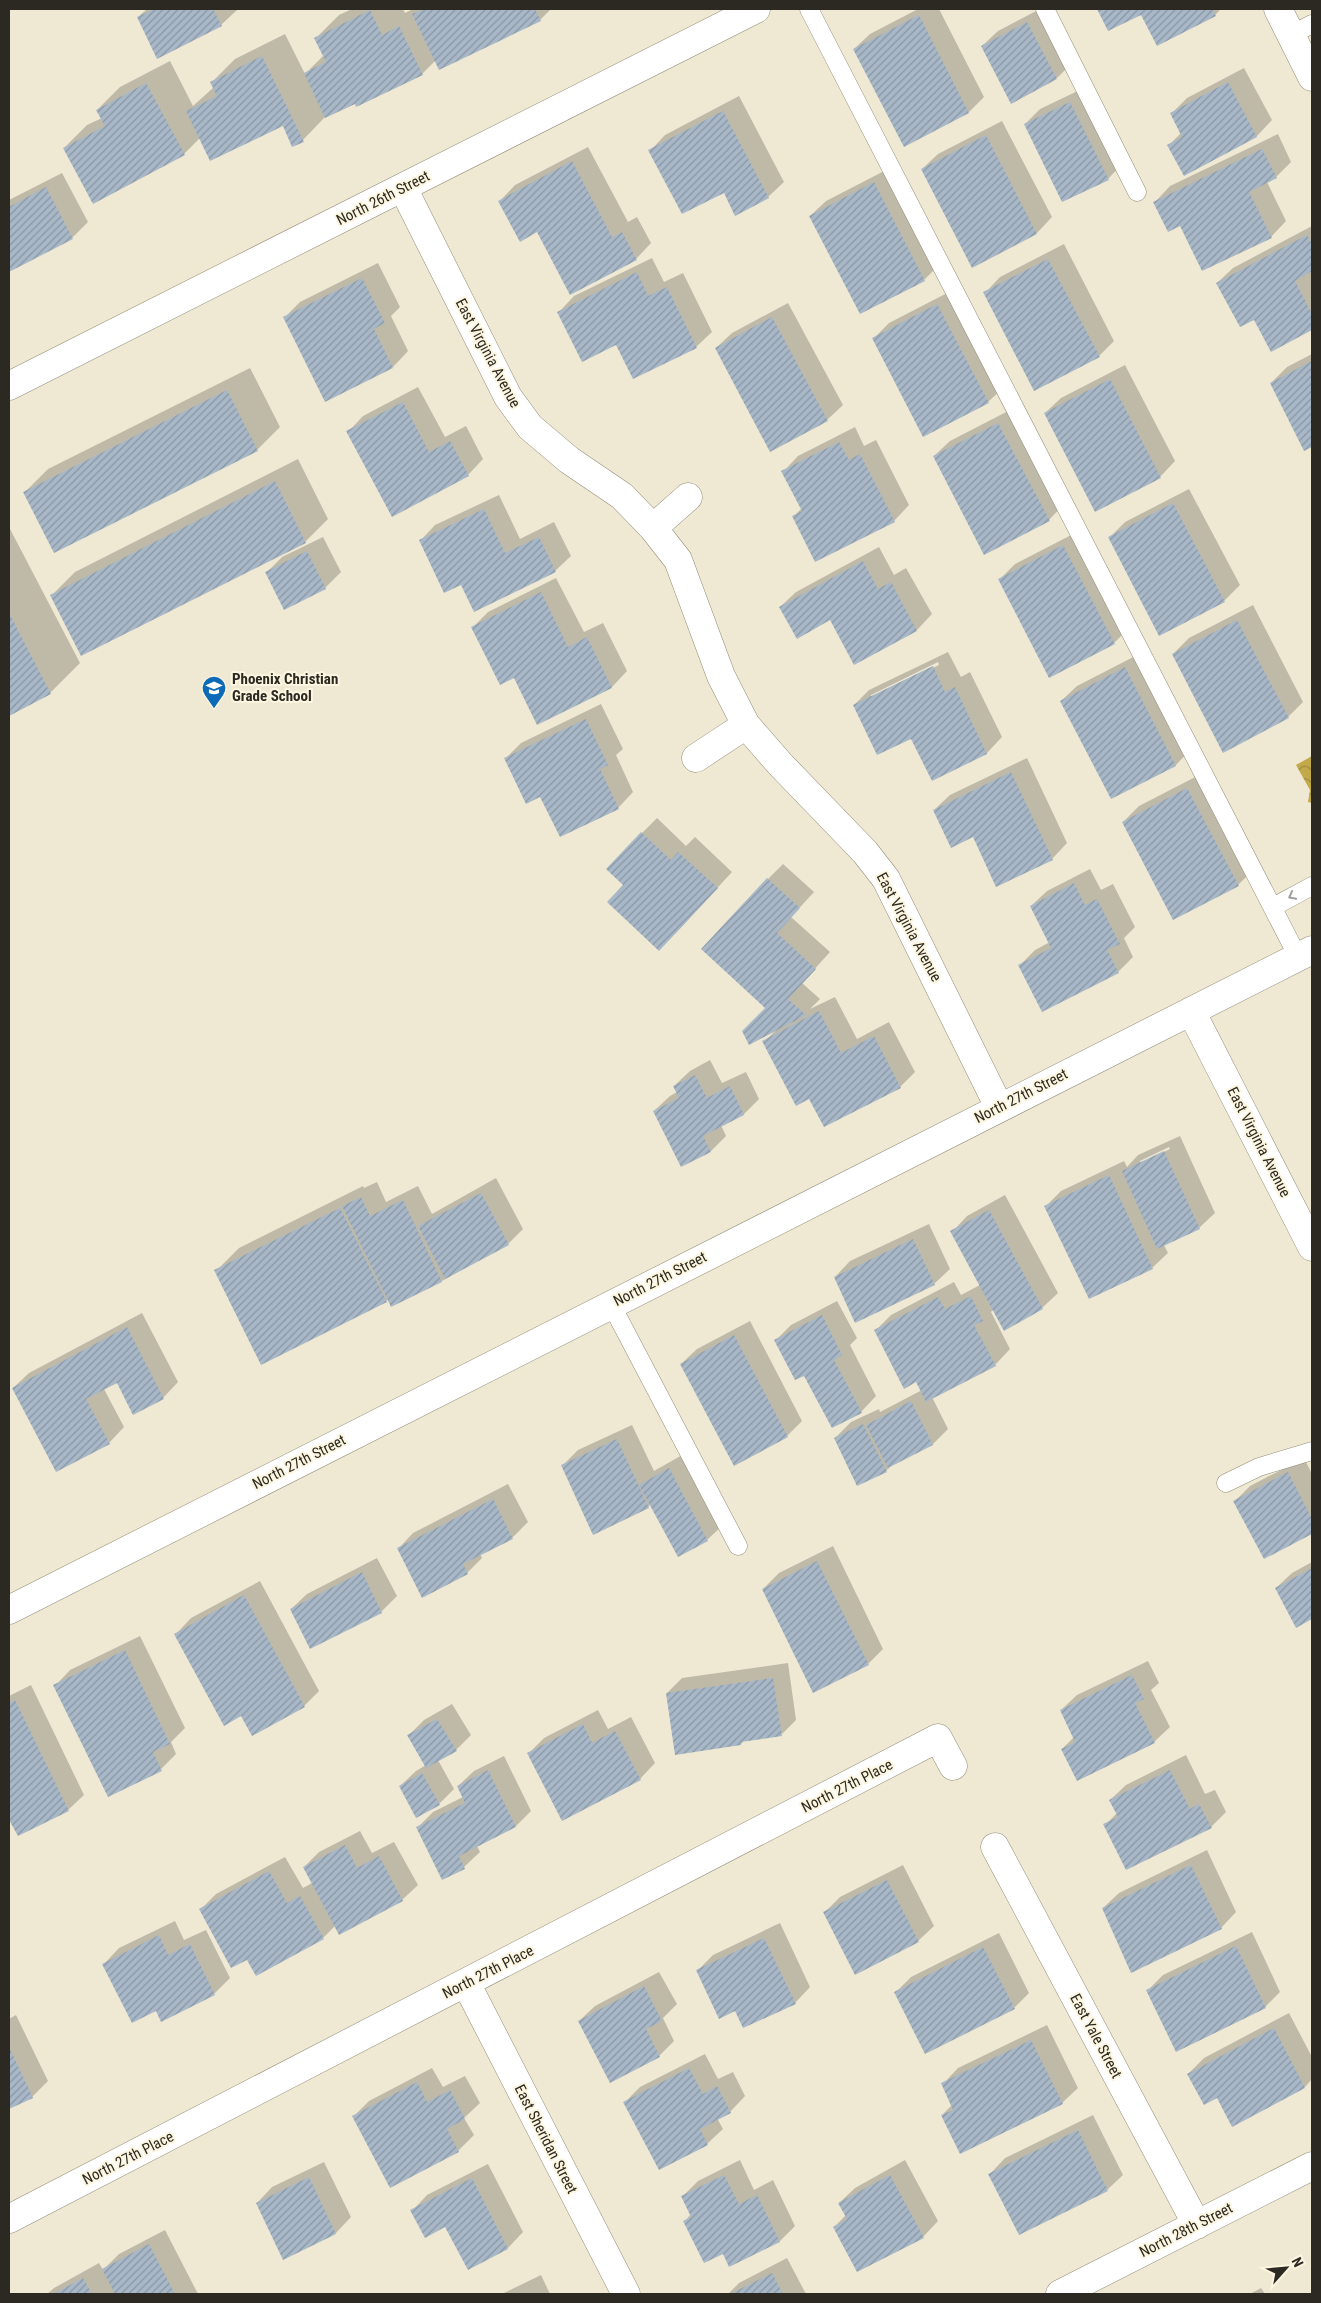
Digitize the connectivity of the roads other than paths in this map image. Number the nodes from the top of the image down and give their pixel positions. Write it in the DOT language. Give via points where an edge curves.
graph roads {
  1 [pos="756,9"];
  2 [pos="809,9"];
  3 [pos="1046,9"];
  4 [pos="1278,9"];
  5 [pos="1301,29"];
  6 [pos="1312,77"];
  7 [pos="403,188"];
  8 [pos="1137,192"];
  9 [pos="9,386"];
  10 [pos="688,497"];
  11 [pos="653,528"];
  12 [pos="746,725"];
  13 [pos="696,758"];
  14 [pos="1312,886"];
  15 [pos="1273,907"];
  16 [pos="1305,953"];
  17 [pos="1191,1011"];
  18 [pos="999,1107"];
  19 [pos="1312,1246"];
  20 [pos="611,1304"];
  21 [pos="1312,1451"];
  22 [pos="1226,1483"];
  23 [pos="738,1546"];
  24 [pos="9,1610"];
  25 [pos="953,1766"];
  26 [pos="995,1847"];
  27 [pos="466,1983"];
  28 [pos="1312,2166"];
  29 [pos="9,2219"];
  30 [pos="1197,2225"];
  31 [pos="626,2294"];
  32 [pos="1060,2294"];
  1 -- 7 [label="street, North 26th Street"];
  2 -- 15 [label="lane"];
  3 -- 8 [label="lane"];
  4 -- 5 [label="street"];
  5 -- 6 [label="street"];
  7 -- 9 [label="street, North 26th Street"];
  7 -- 11 [label="street, East Virginia Avenue" via="508,398 530,427 569,460 622,496"];
  10 -- 11 [label="street"];
  11 -- 12 [label="street, East Virginia Avenue" via="678,560 721,676"];
  12 -- 13 [label="street"];
  12 -- 18 [label="street, East Virginia Avenue" via="866,852 886,879"];
  14 -- 15 [label="lane, one-way"];
  15 -- 16 [label="lane"];
  16 -- 17 [label="street, North 27th Street"];
  17 -- 18 [label="street, North 27th Street"];
  17 -- 19 [label="street, East Virginia Avenue"];
  18 -- 20 [label="street, North 27th Street"];
  20 -- 23 [label="lane"];
  20 -- 24 [label="street, North 27th Street"];
  21 -- 22 [label="lane" via="1259,1467"];
  25 -- 27 [label="street, North 27th Place" via="938,1738"];
  26 -- 30 [label="street, East Yale Street"];
  27 -- 29 [label="street, North 27th Place"];
  27 -- 31 [label="street, East Sheridan Street"];
  28 -- 30 [label="street, North 28th Street"];
  30 -- 32 [label="street, North 28th Street"];
}
